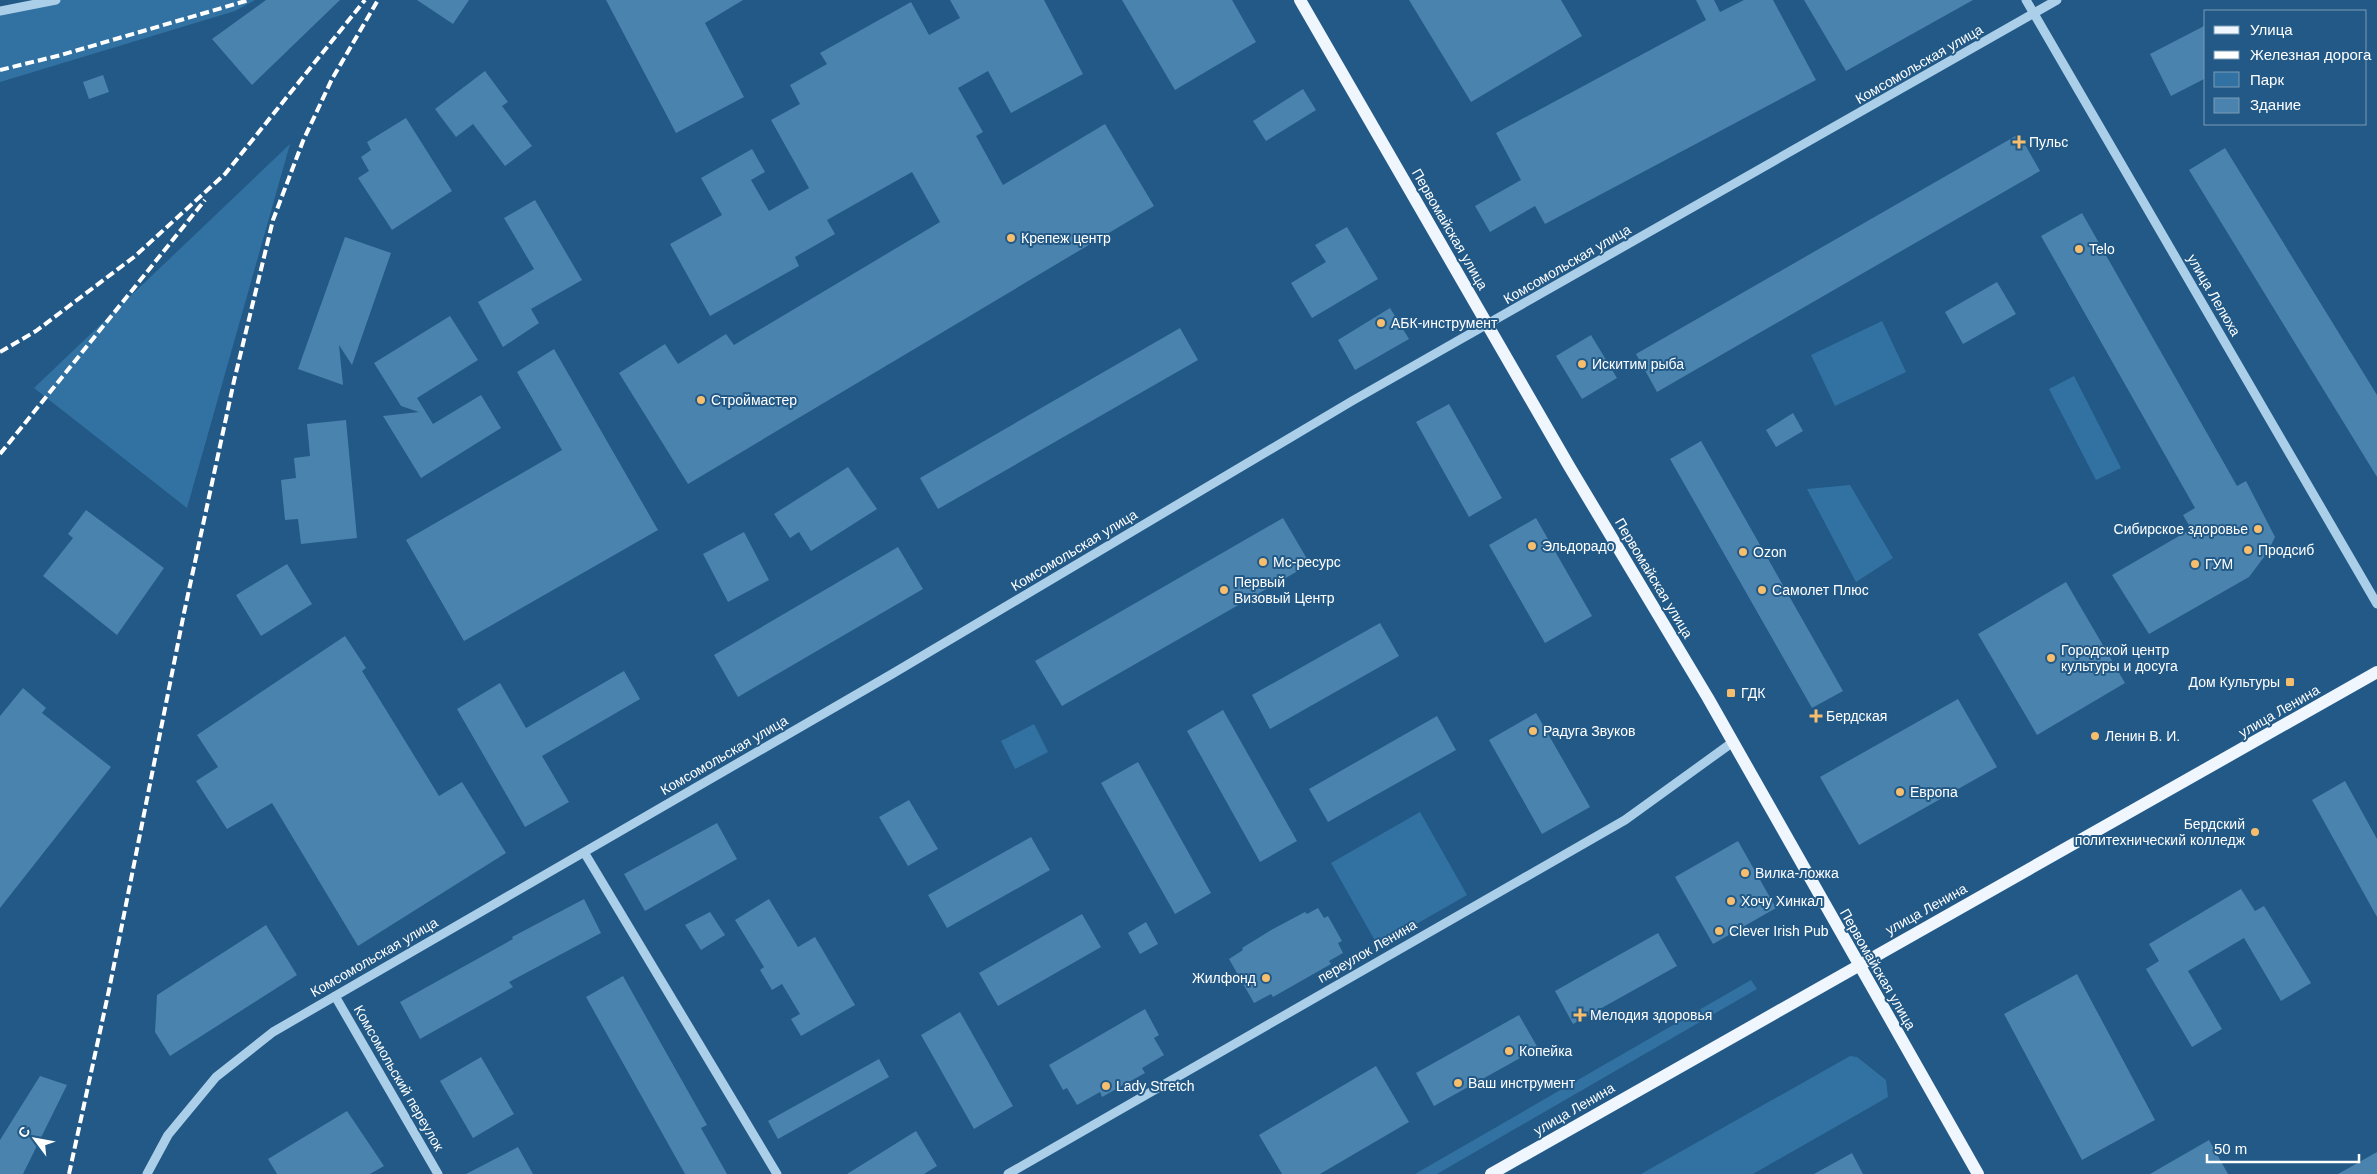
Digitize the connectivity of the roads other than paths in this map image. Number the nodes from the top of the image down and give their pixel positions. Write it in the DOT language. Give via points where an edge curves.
graph roads {
  1 [pos="56,0"];
  2 [pos="1300,0"];
  3 [pos="2026,0"];
  4 [pos="2057,0"];
  5 [pos="0,11"];
  6 [pos="2033,14"];
  7 [pos="1487,324"];
  8 [pos="2377,604"];
  9 [pos="2377,672"];
  10 [pos="1733,742"];
  11 [pos="584,852"];
  12 [pos="1858,965"];
  13 [pos="335,996"];
  14 [pos="147,1174"];
  15 [pos="438,1174"];
  16 [pos="777,1174"];
  17 [pos="1008,1174"];
  18 [pos="1491,1174"];
  19 [pos="1978,1174"];
  1 -- 5 [label="street"];
  2 -- 7 [label="main road, Первомайская улица"];
  3 -- 6 [label="street, улица Лелюха"];
  4 -- 6 [label="street, Комсомольская улица"];
  6 -- 7 [label="street, Комсомольская улица"];
  6 -- 8 [label="street, улица Лелюха"];
  7 -- 10 [label="main road, Первомайская улица"];
  7 -- 11 [label="street, Комсомольская улица"];
  9 -- 12 [label="main road, улица Ленина"];
  10 -- 12 [label="main road, Первомайская улица"];
  10 -- 17 [label="street, переулок Ленина" via="1625,820"];
  11 -- 13 [label="street, Комсомольская улица"];
  11 -- 16 [label="street"];
  12 -- 18 [label="main road, улица Ленина"];
  12 -- 19 [label="main road, Первомайская улица"];
  13 -- 14 [label="street, Комсомольская улица" via="273,1032 216,1077 168,1135"];
  13 -- 15 [label="street, Комсомольский переулок"];
}
